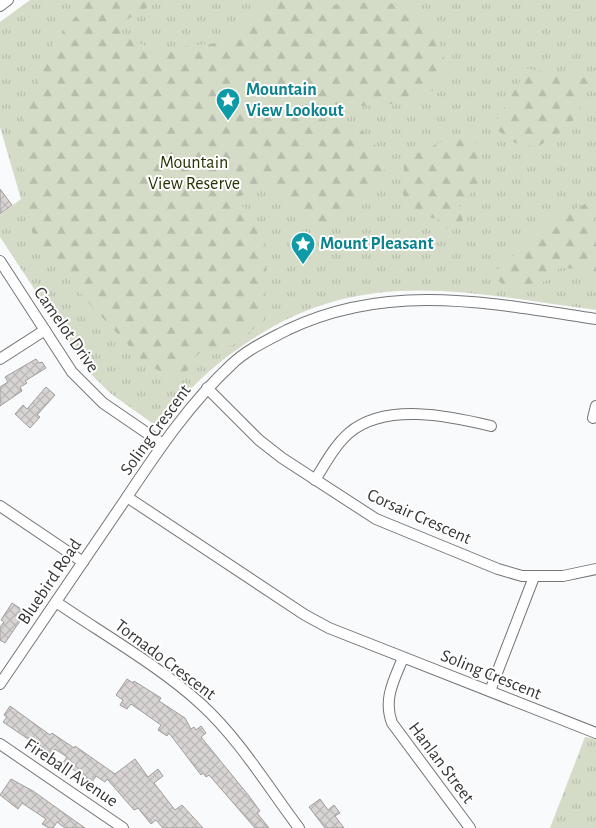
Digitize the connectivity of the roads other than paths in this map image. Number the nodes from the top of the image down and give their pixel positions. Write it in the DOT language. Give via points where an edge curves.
graph roads {
  1 [pos="8,0"];
  2 [pos="0,6"];
  3 [pos="0,261"];
  4 [pos="596,318"];
  5 [pos="45,330"];
  6 [pos="0,359"];
  7 [pos="207,388"];
  8 [pos="596,406"];
  9 [pos="593,418"];
  10 [pos="491,426"];
  11 [pos="163,444"];
  12 [pos="315,480"];
  13 [pos="127,497"];
  14 [pos="0,506"];
  15 [pos="83,562"];
  16 [pos="596,569"];
  17 [pos="534,577"];
  18 [pos="56,602"];
  19 [pos="402,658"];
  20 [pos="4,670"];
  21 [pos="0,684"];
  22 [pos="490,691"];
  23 [pos="596,733"];
  24 [pos="0,744"];
  25 [pos="123,828"];
  26 [pos="299,828"];
  27 [pos="470,828"];
  1 -- 2 [label="street"];
  3 -- 5 [label="street, Camelot Drive"];
  4 -- 7 [label="street, Soling Crescent" via="481,302 410,298 375,303 323,315 264,342 234,362"];
  5 -- 6 [label="street"];
  5 -- 11 [label="street, Camelot Drive" via="72,372 103,404"];
  7 -- 11 [label="street, Soling Crescent"];
  7 -- 12 [label="street, Corsair Crescent" via="259,440"];
  8 -- 9 [label="street"];
  10 -- 12 [label="street" via="425,415 372,420 344,437"];
  11 -- 13 [label="street, Soling Crescent"];
  12 -- 17 [label="street, Corsair Crescent" via="366,514 389,525 498,569"];
  13 -- 15 [label="street, Bluebird Road"];
  13 -- 19 [label="street, Soling Crescent" via="313,620"];
  14 -- 15 [label="street"];
  15 -- 18 [label="street, Bluebird Road"];
  16 -- 17 [label="street, Corsair Crescent" via="568,576"];
  17 -- 22 [label="street"];
  18 -- 20 [label="street, Bluebird Road"];
  18 -- 26 [label="street, Tornado Crescent" via="203,706 223,727"];
  19 -- 22 [label="street, Soling Crescent"];
  19 -- 27 [label="street, Hanlan Street" via="389,695 392,723"];
  20 -- 21 [label="street, Bluebird Road"];
  22 -- 23 [label="street, Soling Crescent"];
  24 -- 25 [label="street, Fireball Avenue"];
}
